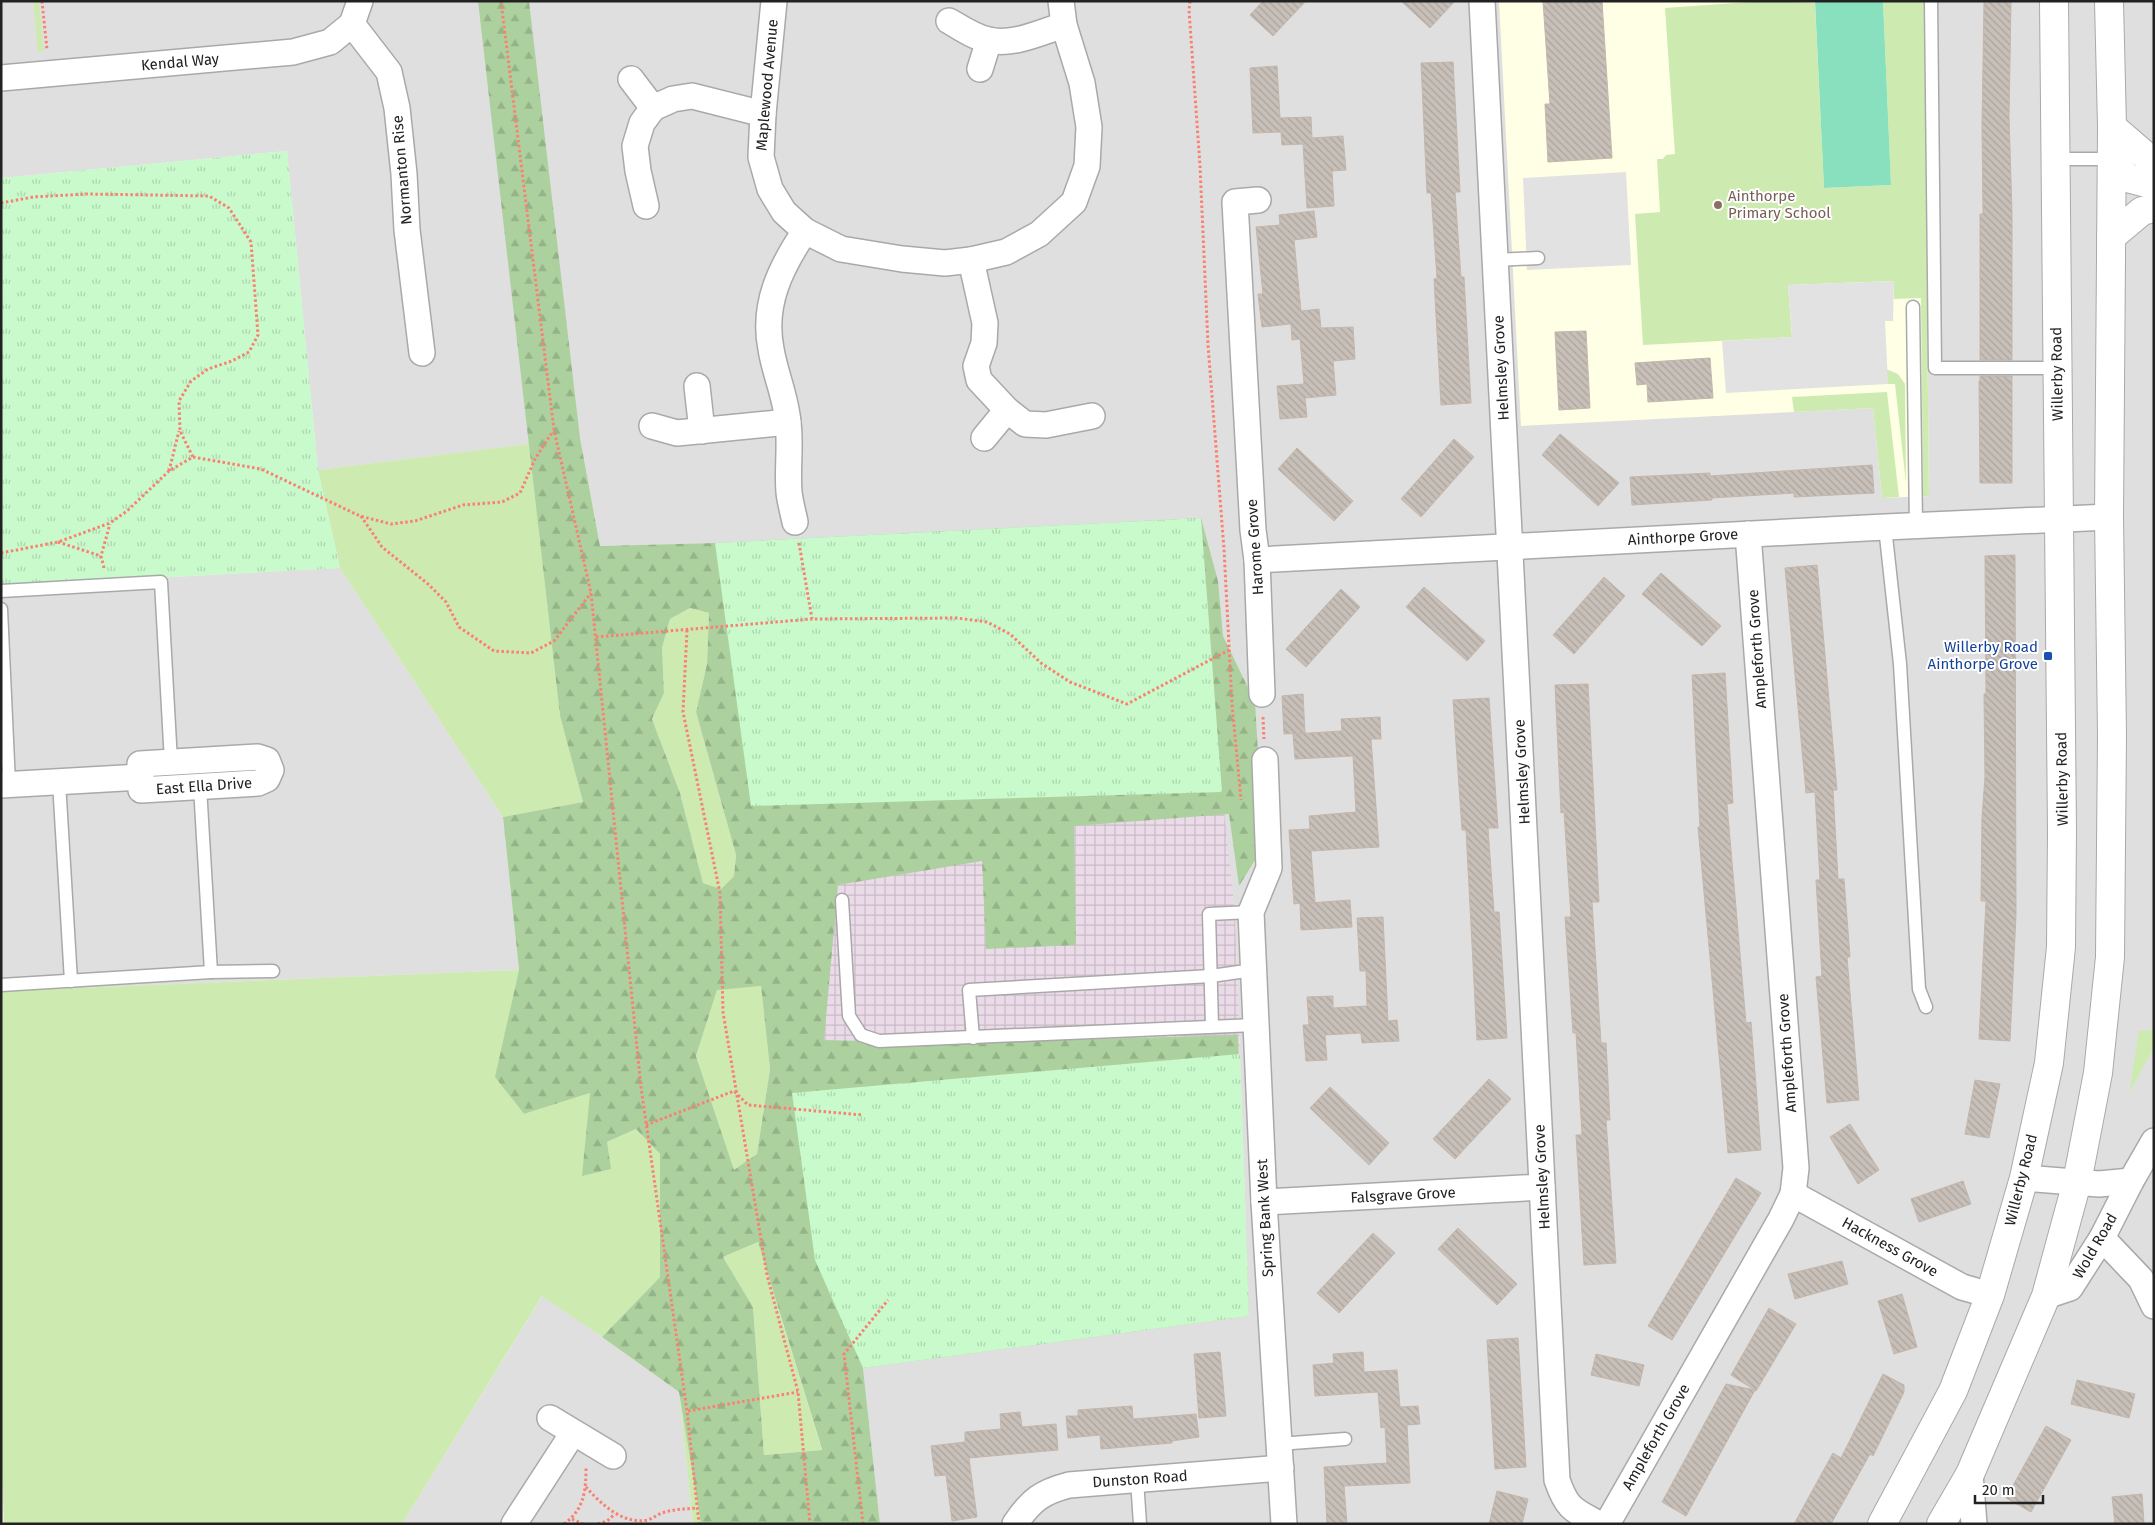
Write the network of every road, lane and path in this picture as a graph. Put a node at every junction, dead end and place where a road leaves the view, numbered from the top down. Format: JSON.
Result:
{"nodes":[{"id":1,"x":42,"y":1,"type":"edge"},
{"id":2,"x":360,"y":1,"type":"edge"},
{"id":3,"x":501,"y":1,"type":"edge"},
{"id":4,"x":774,"y":1,"type":"edge"},
{"id":5,"x":1190,"y":1,"type":"edge"},
{"id":6,"x":1482,"y":1,"type":"edge"},
{"id":7,"x":1931,"y":1,"type":"edge"},
{"id":8,"x":2054,"y":1,"type":"edge"},
{"id":9,"x":2109,"y":1,"type":"edge"},
{"id":10,"x":1063,"y":13,"type":"edge"},
{"id":11,"x":949,"y":21,"type":"dead end"},
{"id":12,"x":352,"y":24,"type":"junction"},
{"id":13,"x":989,"y":40,"type":"junction"},
{"id":14,"x":980,"y":69,"type":"dead end"},
{"id":15,"x":49,"y":73,"type":"junction"},
{"id":16,"x":1,"y":78,"type":"edge"},
{"id":17,"x":632,"y":79,"type":"dead end"},
{"id":18,"x":653,"y":108,"type":"junction"},
{"id":19,"x":763,"y":114,"type":"junction"},
{"id":20,"x":2112,"y":127,"type":"junction"},
{"id":21,"x":2055,"y":159,"type":"junction"},
{"id":22,"x":2111,"y":159,"type":"junction"},
{"id":23,"x":2154,"y":163,"type":"edge"},
{"id":24,"x":2154,"y":185,"type":"edge"},
{"id":25,"x":1258,"y":200,"type":"dead end"},
{"id":26,"x":1,"y":203,"type":"edge"},
{"id":27,"x":646,"y":206,"type":"dead end"},
{"id":28,"x":2154,"y":208,"type":"edge"},
{"id":29,"x":805,"y":231,"type":"junction"},
{"id":30,"x":2110,"y":237,"type":"junction"},
{"id":31,"x":1538,"y":258,"type":"dead end"},
{"id":32,"x":972,"y":260,"type":"junction"},
{"id":33,"x":1495,"y":260,"type":"junction"},
{"id":34,"x":1913,"y":306,"type":"dead end"},
{"id":35,"x":422,"y":354,"type":"dead end"},
{"id":36,"x":2057,"y":368,"type":"junction"},
{"id":37,"x":697,"y":386,"type":"dead end"},
{"id":38,"x":1006,"y":410,"type":"junction"},
{"id":39,"x":1092,"y":416,"type":"dead end"},
{"id":40,"x":788,"y":422,"type":"junction"},
{"id":41,"x":652,"y":426,"type":"dead end"},
{"id":42,"x":554,"y":430,"type":"junction"},
{"id":43,"x":180,"y":431,"type":"junction"},
{"id":44,"x":702,"y":431,"type":"junction"},
{"id":45,"x":984,"y":438,"type":"dead end"},
{"id":46,"x":193,"y":457,"type":"junction"},
{"id":47,"x":170,"y":471,"type":"junction"},
{"id":48,"x":360,"y":516,"type":"junction"},
{"id":49,"x":2109,"y":517,"type":"junction"},
{"id":50,"x":2058,"y":518,"type":"junction"},
{"id":51,"x":795,"y":522,"type":"joint"},
{"id":52,"x":110,"y":523,"type":"junction"},
{"id":53,"x":1916,"y":525,"type":"junction"},
{"id":54,"x":1885,"y":527,"type":"junction"},
{"id":55,"x":1748,"y":534,"type":"junction"},
{"id":56,"x":58,"y":542,"type":"junction"},
{"id":57,"x":1510,"y":546,"type":"junction"},
{"id":58,"x":1,"y":553,"type":"edge"},
{"id":59,"x":101,"y":556,"type":"junction"},
{"id":60,"x":1257,"y":560,"type":"junction"},
{"id":61,"x":107,"y":585,"type":"junction"},
{"id":62,"x":1,"y":591,"type":"edge"},
{"id":63,"x":591,"y":593,"type":"junction"},
{"id":64,"x":1,"y":609,"type":"edge"},
{"id":65,"x":812,"y":619,"type":"junction"},
{"id":66,"x":687,"y":630,"type":"junction"},
{"id":67,"x":596,"y":637,"type":"junction"},
{"id":68,"x":1229,"y":650,"type":"junction"},
{"id":69,"x":1262,"y":694,"type":"joint"},
{"id":70,"x":1265,"y":760,"type":"joint"},
{"id":71,"x":171,"y":762,"type":"junction"},
{"id":72,"x":141,"y":777,"type":"junction"},
{"id":73,"x":59,"y":782,"type":"junction"},
{"id":74,"x":5,"y":785,"type":"edge"},
{"id":75,"x":200,"y":787,"type":"junction"},
{"id":76,"x":1241,"y":803,"type":"dead end"},
{"id":77,"x":842,"y":900,"type":"dead end"},
{"id":78,"x":1251,"y":912,"type":"junction"},
{"id":79,"x":1253,"y":970,"type":"junction"},
{"id":80,"x":273,"y":971,"type":"dead end"},
{"id":81,"x":211,"y":972,"type":"junction"},
{"id":82,"x":1211,"y":976,"type":"junction"},
{"id":83,"x":71,"y":981,"type":"junction"},
{"id":84,"x":1,"y":985,"type":"edge"},
{"id":85,"x":1926,"y":1007,"type":"dead end"},
{"id":86,"x":1255,"y":1025,"type":"junction"},
{"id":87,"x":1212,"y":1026,"type":"junction"},
{"id":88,"x":973,"y":1038,"type":"junction"},
{"id":89,"x":734,"y":1091,"type":"junction"},
{"id":90,"x":863,"y":1115,"type":"dead end"},
{"id":91,"x":646,"y":1125,"type":"junction"},
{"id":92,"x":2154,"y":1141,"type":"edge"},
{"id":93,"x":2024,"y":1178,"type":"junction"},
{"id":94,"x":2131,"y":1181,"type":"junction"},
{"id":95,"x":2077,"y":1182,"type":"junction"},
{"id":96,"x":1542,"y":1187,"type":"junction"},
{"id":97,"x":1793,"y":1194,"type":"junction"},
{"id":98,"x":1264,"y":1202,"type":"junction"},
{"id":99,"x":2102,"y":1238,"type":"junction"},
{"id":100,"x":1990,"y":1295,"type":"junction"},
{"id":101,"x":2046,"y":1296,"type":"junction"},
{"id":102,"x":888,"y":1300,"type":"dead end"},
{"id":103,"x":2154,"y":1306,"type":"edge"},
{"id":104,"x":798,"y":1392,"type":"junction"},
{"id":105,"x":688,"y":1411,"type":"junction"},
{"id":106,"x":550,"y":1418,"type":"dead end"},
{"id":107,"x":573,"y":1433,"type":"junction"},
{"id":108,"x":1345,"y":1440,"type":"dead end"},
{"id":109,"x":604,"y":1451,"type":"joint"},
{"id":110,"x":1280,"y":1456,"type":"junction"},
{"id":111,"x":1970,"y":1474,"type":"junction"},
{"id":112,"x":1137,"y":1480,"type":"junction"},
{"id":113,"x":586,"y":1487,"type":"junction"},
{"id":114,"x":697,"y":1508,"type":"junction"},
{"id":115,"x":615,"y":1514,"type":"junction"},
{"id":116,"x":572,"y":1519,"type":"junction"},
{"id":117,"x":514,"y":1524,"type":"edge"},
{"id":118,"x":564,"y":1524,"type":"edge"},
{"id":119,"x":582,"y":1524,"type":"edge"},
{"id":120,"x":598,"y":1524,"type":"edge"},
{"id":121,"x":699,"y":1524,"type":"edge"},
{"id":122,"x":810,"y":1524,"type":"edge"},
{"id":123,"x":864,"y":1524,"type":"edge"},
{"id":124,"x":1015,"y":1524,"type":"edge"},
{"id":125,"x":1140,"y":1524,"type":"edge"},
{"id":126,"x":1284,"y":1524,"type":"edge"},
{"id":127,"x":1599,"y":1524,"type":"edge"},
{"id":128,"x":1607,"y":1524,"type":"edge"},
{"id":129,"x":1882,"y":1524,"type":"edge"},
{"id":130,"x":1941,"y":1524,"type":"edge"},
{"id":131,"x":1974,"y":1524,"type":"edge"}],
"edges":[{"from":1,"to":15,"type":"path"},
{"from":2,"to":12,"type":"street"},
{"from":3,"to":42,"type":"path"},
{"from":4,"to":19,"type":"street","name":"Maplewood Avenue"},
{"from":5,"to":68,"type":"path"},
{"from":6,"to":33,"type":"street","name":"Helmsley Grove"},
{"from":7,"to":36,"type":"lane"},
{"from":8,"to":21,"type":"street","name":"Willerby Road"},
{"from":9,"to":20,"type":"street"},
{"from":10,"to":13,"type":"street"},
{"from":10,"to":32,"type":"street","name":"Maplewood Avenue"},
{"from":11,"to":13,"type":"street"},
{"from":12,"to":15,"type":"street","name":"Kendal Way"},
{"from":12,"to":35,"type":"street","name":"Normanton Rise"},
{"from":13,"to":14,"type":"street"},
{"from":15,"to":16,"type":"street","name":"Kendal Way"},
{"from":17,"to":18,"type":"street"},
{"from":18,"to":19,"type":"street"},
{"from":18,"to":27,"type":"street"},
{"from":19,"to":29,"type":"street","name":"Maplewood Avenue"},
{"from":20,"to":22,"type":"street"},
{"from":20,"to":23,"type":"street"},
{"from":21,"to":22,"type":"lane"},
{"from":21,"to":36,"type":"street","name":"Willerby Road"},
{"from":22,"to":24,"type":"street"},
{"from":22,"to":30,"type":"street"},
{"from":25,"to":60,"type":"street","name":"Harome Grove"},
{"from":26,"to":43,"type":"path"},
{"from":28,"to":30,"type":"street"},
{"from":29,"to":32,"type":"street","name":"Maplewood Avenue"},
{"from":29,"to":40,"type":"street"},
{"from":30,"to":49,"type":"street"},
{"from":31,"to":33,"type":"lane"},
{"from":32,"to":38,"type":"street"},
{"from":33,"to":57,"type":"street","name":"Helmsley Grove"},
{"from":34,"to":53,"type":"lane"},
{"from":36,"to":50,"type":"street","name":"Willerby Road"},
{"from":37,"to":44,"type":"street"},
{"from":38,"to":39,"type":"street"},
{"from":38,"to":45,"type":"street"},
{"from":40,"to":44,"type":"street"},
{"from":40,"to":51,"type":"street"},
{"from":41,"to":44,"type":"street"},
{"from":42,"to":48,"type":"path"},
{"from":42,"to":63,"type":"path"},
{"from":43,"to":46,"type":"path"},
{"from":43,"to":47,"type":"path"},
{"from":46,"to":47,"type":"path"},
{"from":46,"to":48,"type":"path"},
{"from":47,"to":52,"type":"path"},
{"from":48,"to":63,"type":"path"},
{"from":49,"to":50,"type":"street","name":"Ainthorpe Grove"},
{"from":49,"to":95,"type":"street"},
{"from":50,"to":53,"type":"street","name":"Ainthorpe Grove"},
{"from":50,"to":93,"type":"street","name":"Willerby Road"},
{"from":51,"to":65,"type":"path"},
{"from":52,"to":56,"type":"path"},
{"from":52,"to":59,"type":"path"},
{"from":53,"to":54,"type":"street","name":"Ainthorpe Grove"},
{"from":54,"to":55,"type":"street","name":"Ainthorpe Grove"},
{"from":54,"to":85,"type":"lane"},
{"from":55,"to":57,"type":"street","name":"Ainthorpe Grove"},
{"from":55,"to":97,"type":"street","name":"Ampleforth Grove"},
{"from":56,"to":58,"type":"path"},
{"from":56,"to":59,"type":"path"},
{"from":57,"to":60,"type":"street","name":"Ainthorpe Grove"},
{"from":57,"to":96,"type":"street","name":"Helmsley Grove"},
{"from":59,"to":61,"type":"path"},
{"from":60,"to":69,"type":"street","name":"Harome Grove"},
{"from":61,"to":62,"type":"lane"},
{"from":61,"to":71,"type":"lane"},
{"from":63,"to":67,"type":"path"},
{"from":64,"to":74,"type":"lane"},
{"from":65,"to":66,"type":"path"},
{"from":65,"to":68,"type":"path"},
{"from":66,"to":67,"type":"path"},
{"from":66,"to":89,"type":"path"},
{"from":67,"to":91,"type":"path"},
{"from":68,"to":76,"type":"path"},
{"from":69,"to":70,"type":"path"},
{"from":70,"to":78,"type":"street"},
{"from":71,"to":72,"type":"street","name":"East Ella Drive"},
{"from":71,"to":75,"type":"street","name":"East Ella Drive"},
{"from":72,"to":73,"type":"street","name":"East Ella Drive"},
{"from":72,"to":75,"type":"street","name":"East Ella Drive"},
{"from":73,"to":74,"type":"street","name":"East Ella Drive"},
{"from":73,"to":83,"type":"lane"},
{"from":75,"to":81,"type":"lane"},
{"from":77,"to":88,"type":"lane"},
{"from":78,"to":79,"type":"street","name":"Spring Bank West"},
{"from":78,"to":82,"type":"lane"},
{"from":79,"to":82,"type":"lane"},
{"from":79,"to":86,"type":"street","name":"Spring Bank West"},
{"from":80,"to":81,"type":"lane"},
{"from":81,"to":83,"type":"lane"},
{"from":82,"to":87,"type":"lane"},
{"from":82,"to":88,"type":"lane"},
{"from":83,"to":84,"type":"lane"},
{"from":86,"to":87,"type":"lane"},
{"from":86,"to":98,"type":"street","name":"Spring Bank West"},
{"from":87,"to":88,"type":"lane"},
{"from":89,"to":90,"type":"path"},
{"from":89,"to":91,"type":"path"},
{"from":89,"to":104,"type":"path"},
{"from":91,"to":105,"type":"path"},
{"from":92,"to":94,"type":"street","name":"Wold Road"},
{"from":93,"to":95,"type":"street"},
{"from":93,"to":100,"type":"street","name":"Willerby Road"},
{"from":94,"to":95,"type":"street"},
{"from":94,"to":99,"type":"street","name":"Wold Road"},
{"from":95,"to":101,"type":"street"},
{"from":96,"to":98,"type":"street","name":"Falsgrave Grove"},
{"from":96,"to":127,"type":"street","name":"Helmsley Grove"},
{"from":97,"to":100,"type":"street","name":"Hackness Grove"},
{"from":97,"to":128,"type":"street","name":"Ampleforth Grove"},
{"from":98,"to":110,"type":"street","name":"Spring Bank West"},
{"from":99,"to":101,"type":"street","name":"Wold Road"},
{"from":99,"to":103,"type":"street"},
{"from":100,"to":129,"type":"street","name":"Willerby Road"},
{"from":101,"to":111,"type":"street"},
{"from":102,"to":123,"type":"path"},
{"from":104,"to":105,"type":"path"},
{"from":104,"to":122,"type":"path"},
{"from":105,"to":114,"type":"path"},
{"from":106,"to":107,"type":"street"},
{"from":107,"to":109,"type":"street"},
{"from":107,"to":117,"type":"street"},
{"from":108,"to":110,"type":"lane"},
{"from":109,"to":113,"type":"path"},
{"from":110,"to":112,"type":"street","name":"Dunston Road"},
{"from":110,"to":126,"type":"street","name":"Spring Bank West"},
{"from":111,"to":130,"type":"street"},
{"from":111,"to":131,"type":"street"},
{"from":112,"to":124,"type":"street","name":"Dunston Road"},
{"from":112,"to":125,"type":"lane"},
{"from":113,"to":115,"type":"path"},
{"from":113,"to":116,"type":"path"},
{"from":114,"to":115,"type":"path"},
{"from":114,"to":121,"type":"path"},
{"from":115,"to":120,"type":"path"},
{"from":116,"to":118,"type":"path"},
{"from":116,"to":119,"type":"path"}]}
